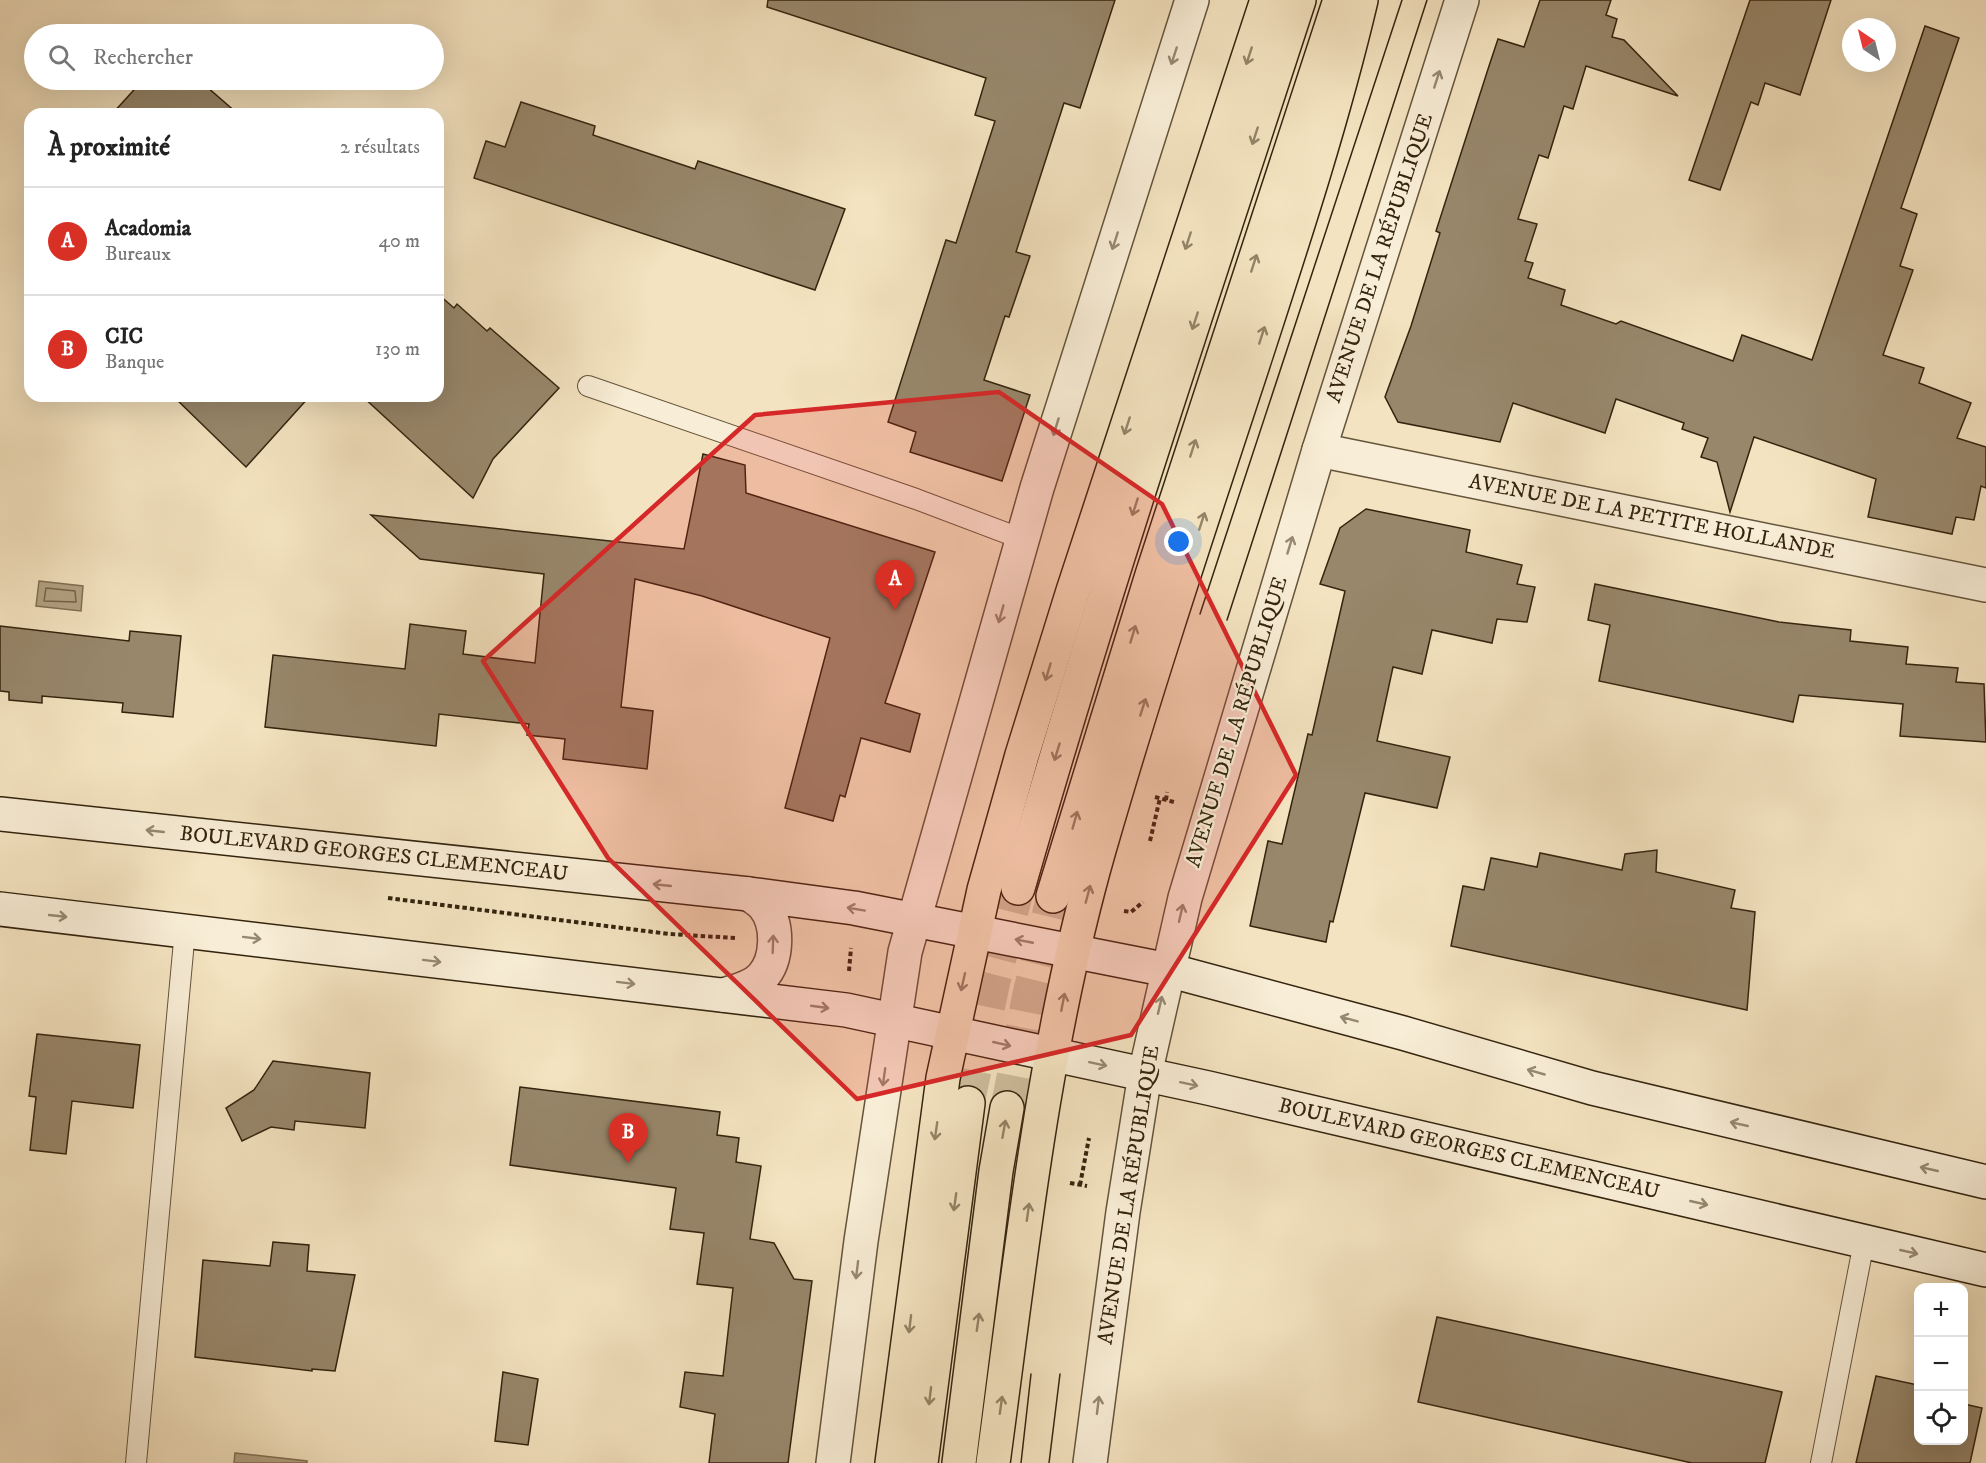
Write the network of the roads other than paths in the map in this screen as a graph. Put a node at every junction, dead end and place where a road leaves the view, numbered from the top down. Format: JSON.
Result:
{"nodes":[{"id":1,"x":1192,"y":0,"type":"edge"},
{"id":2,"x":1267,"y":0,"type":"edge"},
{"id":3,"x":1299,"y":0,"type":"edge"},
{"id":4,"x":1340,"y":0,"type":"edge"},
{"id":5,"x":1361,"y":0,"type":"edge"},
{"id":6,"x":1462,"y":0,"type":"edge"},
{"id":7,"x":588,"y":386,"type":"dead end"},
{"id":8,"x":1319,"y":450,"type":"junction"},
{"id":9,"x":1022,"y":539,"type":"junction"},
{"id":10,"x":1986,"y":585,"type":"edge"},
{"id":11,"x":0,"y":814,"type":"edge"},
{"id":12,"x":1018,"y":888,"type":"tunnel mouth"},
{"id":13,"x":749,"y":894,"type":"junction"},
{"id":14,"x":1053,"y":896,"type":"tunnel mouth"},
{"id":15,"x":0,"y":909,"type":"edge"},
{"id":16,"x":913,"y":921,"type":"junction"},
{"id":17,"x":185,"y":930,"type":"junction"},
{"id":18,"x":974,"y":932,"type":"junction"},
{"id":19,"x":1073,"y":950,"type":"junction"},
{"id":20,"x":1168,"y":970,"type":"junction"},
{"id":21,"x":723,"y":994,"type":"junction"},
{"id":22,"x":893,"y":1019,"type":"junction"},
{"id":23,"x":952,"y":1032,"type":"junction"},
{"id":24,"x":1052,"y":1054,"type":"junction"},
{"id":25,"x":1144,"y":1074,"type":"junction"},
{"id":26,"x":968,"y":1103,"type":"tunnel mouth"},
{"id":27,"x":1008,"y":1108,"type":"tunnel mouth"},
{"id":28,"x":1986,"y":1182,"type":"edge"},
{"id":29,"x":1864,"y":1242,"type":"junction"},
{"id":30,"x":1986,"y":1270,"type":"edge"},
{"id":31,"x":136,"y":1463,"type":"edge"},
{"id":32,"x":832,"y":1463,"type":"edge"},
{"id":33,"x":892,"y":1463,"type":"edge"},
{"id":34,"x":921,"y":1463,"type":"edge"},
{"id":35,"x":959,"y":1463,"type":"edge"},
{"id":36,"x":993,"y":1463,"type":"edge"},
{"id":37,"x":1090,"y":1463,"type":"edge"},
{"id":38,"x":1821,"y":1463,"type":"edge"}],
"edges":[{"from":1,"to":9,"type":"main road","one_way":true},
{"from":2,"to":18,"type":"main road","one_way":true},
{"from":3,"to":12,"type":"main road","one_way":true},
{"from":14,"to":4,"type":"main road","one_way":true},
{"from":19,"to":5,"type":"main road","one_way":true},
{"from":8,"to":6,"type":"main road","name":"AVENUE DE LA RÉPUBLIQUE","one_way":true},
{"from":7,"to":9,"type":"lane"},
{"from":8,"to":10,"type":"main road","name":"AVENUE DE LA PETITE HOLLANDE"},
{"from":20,"to":8,"type":"main road","name":"AVENUE DE LA RÉPUBLIQUE","one_way":true},
{"from":9,"to":16,"type":"main road","one_way":true},
{"from":13,"to":11,"type":"main road","name":"BOULEVARD GEORGES CLEMENCEAU","one_way":true},
{"from":16,"to":13,"type":"main road","name":"BOULEVARD GEORGES CLEMENCEAU","one_way":true},
{"from":21,"to":13,"type":"main road","one_way":true},
{"from":15,"to":17,"type":"main road","one_way":true},
{"from":16,"to":18,"type":"main road","name":"BOULEVARD GEORGES CLEMENCEAU"},
{"from":16,"to":22,"type":"main road"},
{"from":17,"to":21,"type":"main road","one_way":true},
{"from":17,"to":31,"type":"lane"},
{"from":19,"to":18,"type":"main road","one_way":true},
{"from":18,"to":23,"type":"main road","one_way":true},
{"from":19,"to":20,"type":"main road"},
{"from":24,"to":19,"type":"main road","one_way":true},
{"from":25,"to":20,"type":"main road","name":"AVENUE DE LA RÉPUBLIQUE","one_way":true},
{"from":28,"to":20,"type":"main road","one_way":true},
{"from":21,"to":22,"type":"main road","one_way":true},
{"from":22,"to":23,"type":"main road","name":"BOULEVARD GEORGES CLEMENCEAU"},
{"from":22,"to":32,"type":"main road","one_way":true},
{"from":23,"to":24,"type":"main road","name":"BOULEVARD GEORGES CLEMENCEAU","one_way":true},
{"from":23,"to":33,"type":"main road","one_way":true},
{"from":24,"to":25,"type":"main road","name":"BOULEVARD GEORGES CLEMENCEAU","one_way":true},
{"from":36,"to":24,"type":"main road","one_way":true},
{"from":25,"to":29,"type":"main road","name":"BOULEVARD GEORGES CLEMENCEAU","one_way":true},
{"from":37,"to":25,"type":"main road","name":"AVENUE DE LA RÉPUBLIQUE","one_way":true},
{"from":26,"to":34,"type":"main road","one_way":true},
{"from":35,"to":27,"type":"main road","one_way":true},
{"from":29,"to":30,"type":"main road","name":"BOULEVARD GEORGES CLEMENCEAU","one_way":true},
{"from":29,"to":38,"type":"lane"}]}
